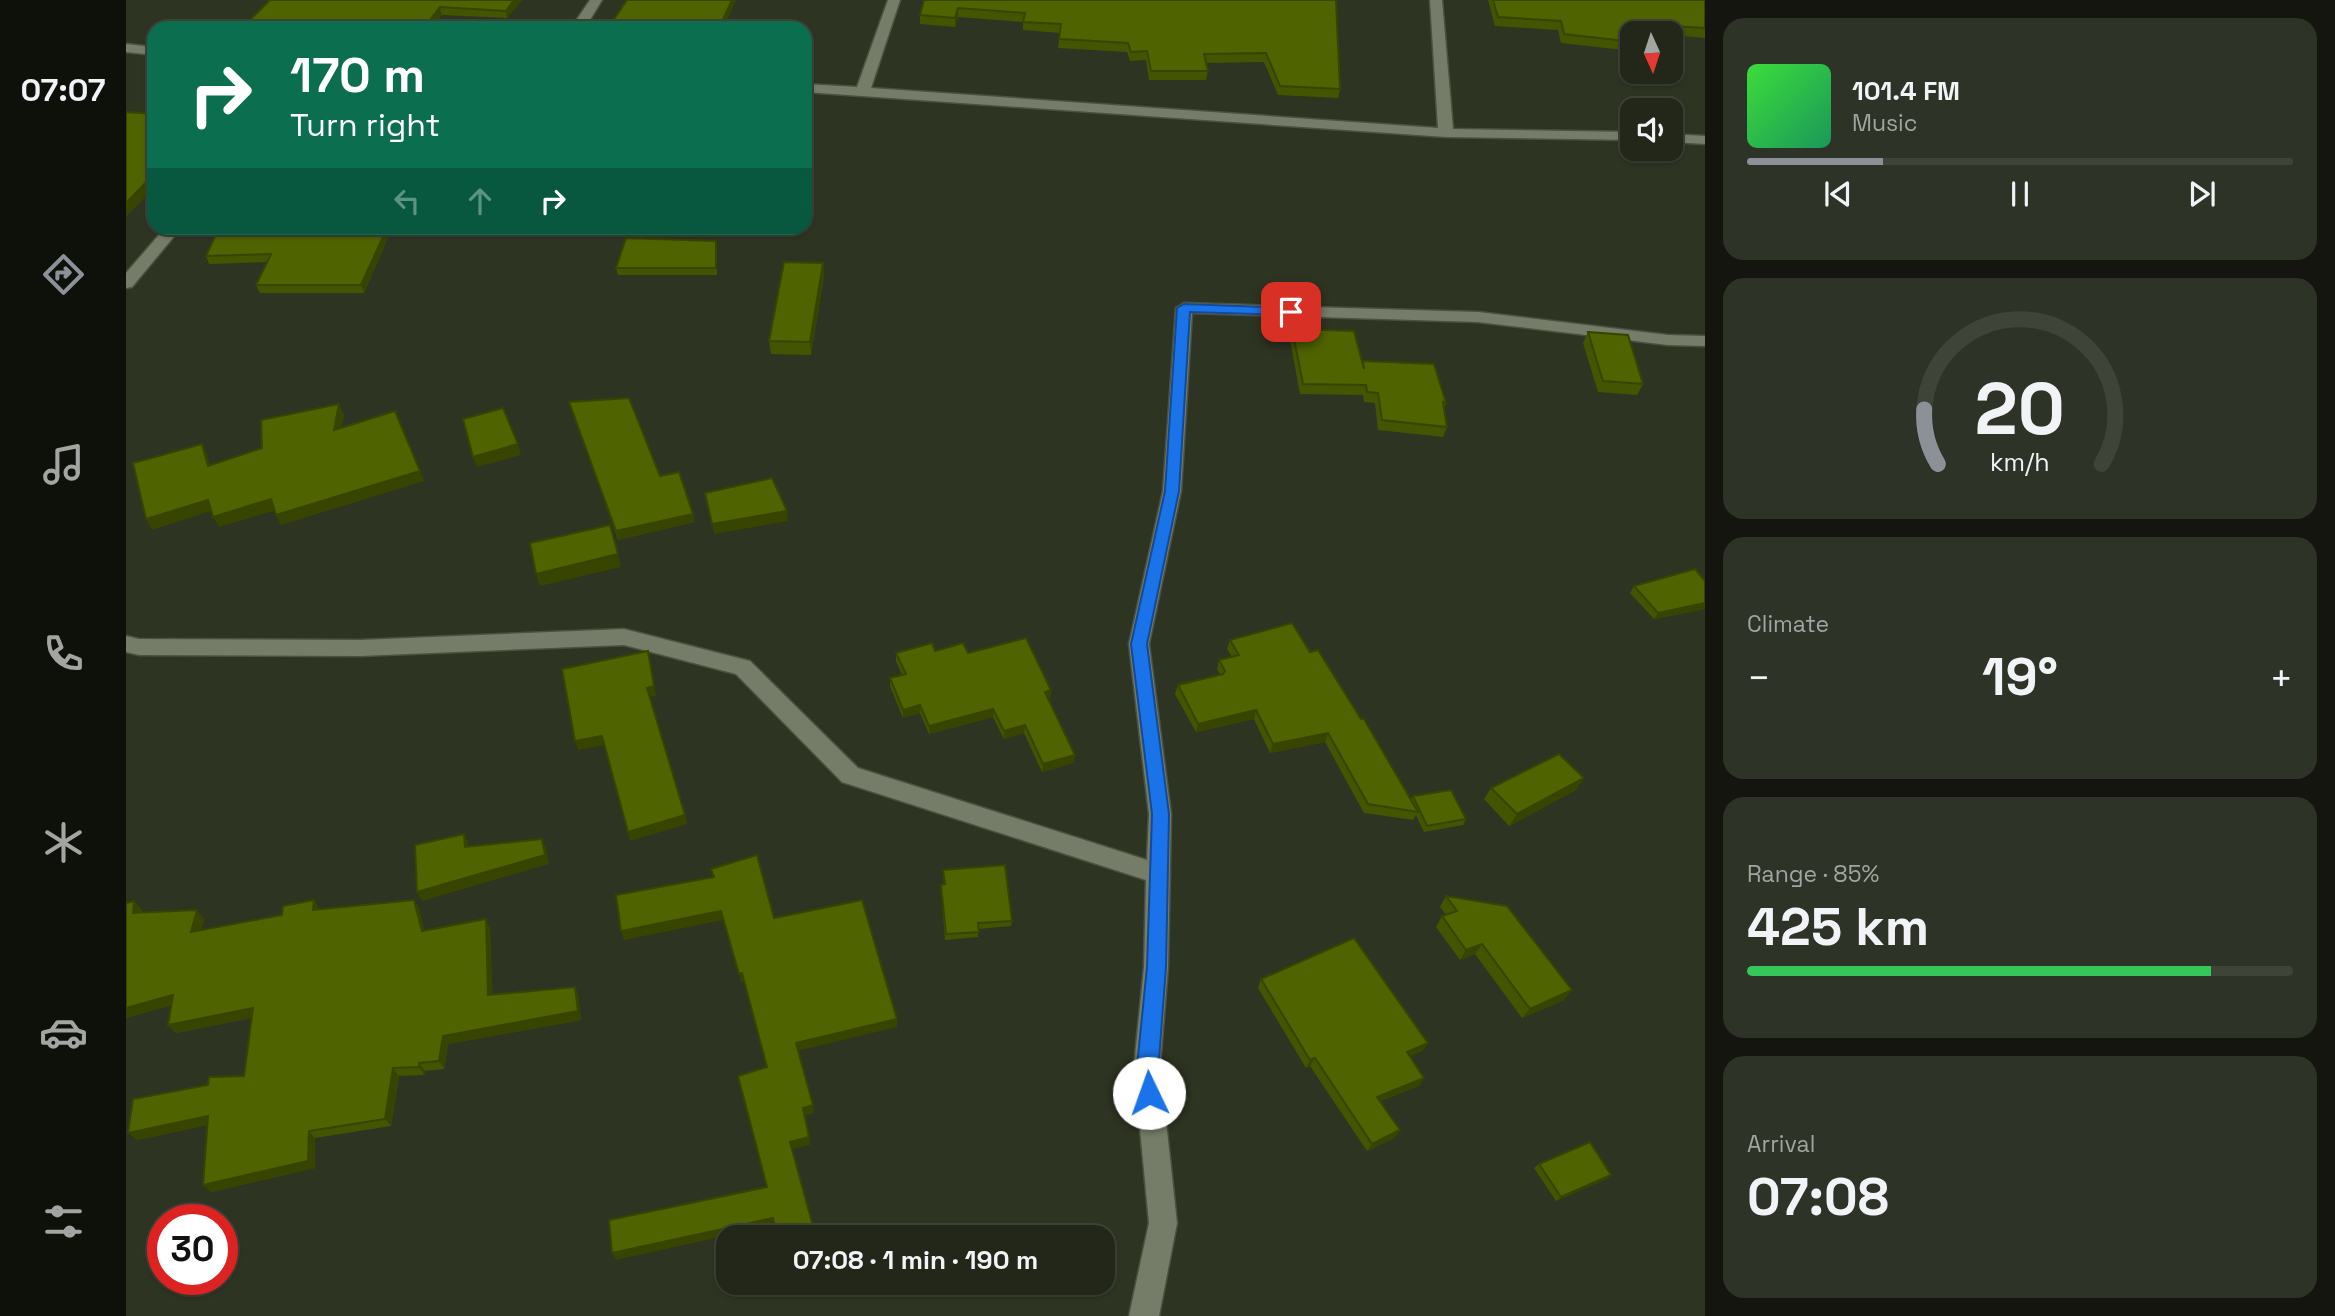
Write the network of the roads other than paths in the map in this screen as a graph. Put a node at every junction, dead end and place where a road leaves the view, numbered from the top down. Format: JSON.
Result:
{"nodes":[{"id":1,"x":596,"y":0,"type":"edge"},
{"id":2,"x":894,"y":0,"type":"edge"},
{"id":3,"x":1436,"y":0,"type":"edge"},
{"id":4,"x":582,"y":21,"type":"edge"},
{"id":5,"x":126,"y":48,"type":"edge"},
{"id":6,"x":147,"y":50,"type":"edge"},
{"id":7,"x":812,"y":88,"type":"edge"},
{"id":8,"x":863,"y":91,"type":"junction"},
{"id":9,"x":1446,"y":133,"type":"junction"},
{"id":10,"x":1620,"y":136,"type":"edge"},
{"id":11,"x":1683,"y":139,"type":"edge"},
{"id":12,"x":1705,"y":140,"type":"edge"},
{"id":13,"x":167,"y":235,"type":"edge"},
{"id":14,"x":126,"y":283,"type":"edge"},
{"id":15,"x":1705,"y":341,"type":"edge"},
{"id":16,"x":126,"y":644,"type":"edge"},
{"id":17,"x":1159,"y":874,"type":"junction"},
{"id":18,"x":1144,"y":1316,"type":"edge"}],
"edges":[{"from":1,"to":4,"type":"street"},
{"from":2,"to":8,"type":"street"},
{"from":3,"to":9,"type":"street"},
{"from":5,"to":6,"type":"street"},
{"from":7,"to":8,"type":"street"},
{"from":8,"to":9,"type":"street"},
{"from":9,"to":10,"type":"street"},
{"from":11,"to":12,"type":"street"},
{"from":13,"to":14,"type":"street"},
{"from":15,"to":17,"type":"street"},
{"from":16,"to":17,"type":"street"},
{"from":17,"to":18,"type":"street"}]}
